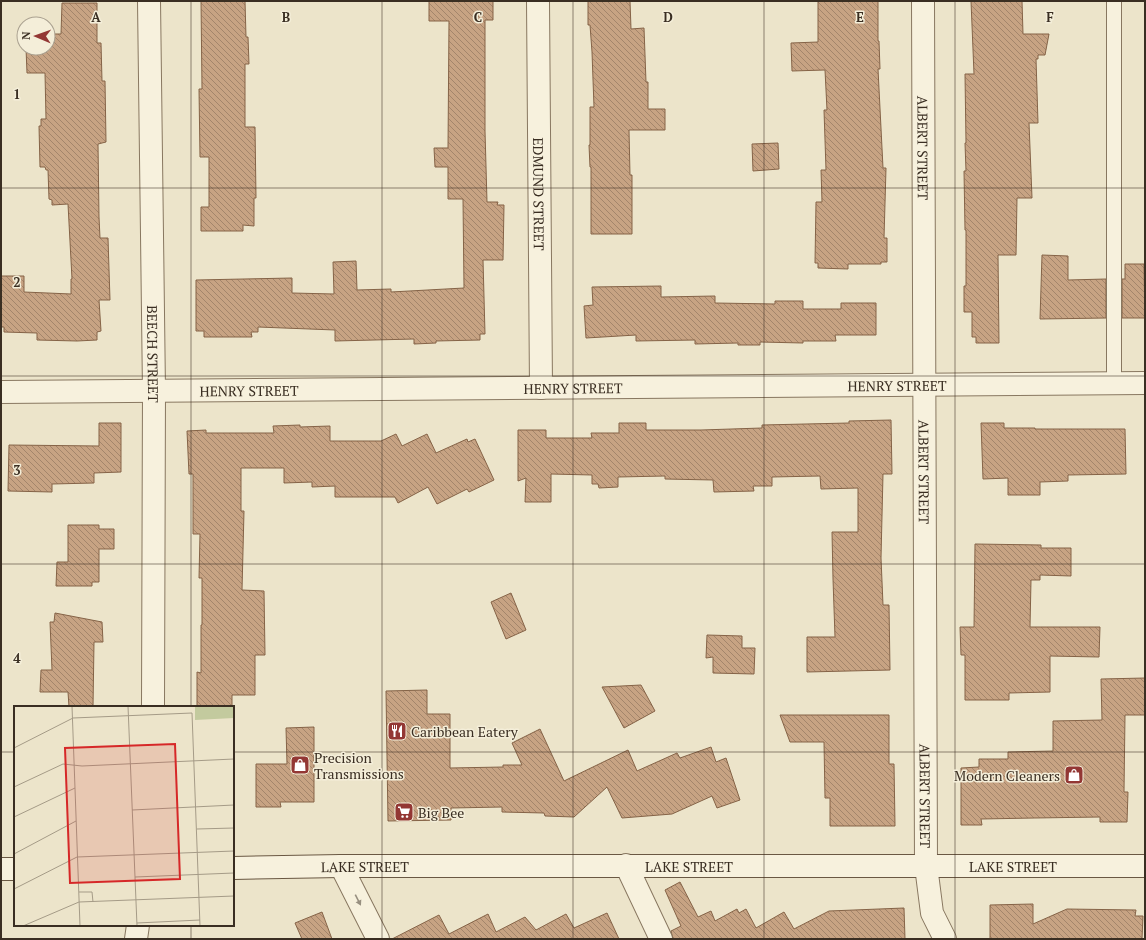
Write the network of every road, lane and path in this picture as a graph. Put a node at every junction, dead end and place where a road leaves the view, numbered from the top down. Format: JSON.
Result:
{"nodes":[{"id":1,"x":149,"y":1,"type":"edge"},
{"id":2,"x":538,"y":1,"type":"edge"},
{"id":3,"x":924,"y":1,"type":"edge"},
{"id":4,"x":1114,"y":1,"type":"edge"},
{"id":5,"x":1145,"y":383,"type":"edge"},
{"id":6,"x":1114,"y":384,"type":"junction"},
{"id":7,"x":924,"y":385,"type":"junction"},
{"id":8,"x":541,"y":388,"type":"junction"},
{"id":9,"x":154,"y":391,"type":"junction"},
{"id":10,"x":1,"y":392,"type":"edge"},
{"id":11,"x":153,"y":706,"type":"edge"},
{"id":12,"x":626,"y":865,"type":"junction"},
{"id":13,"x":341,"y":866,"type":"junction"},
{"id":14,"x":926,"y":866,"type":"junction"},
{"id":15,"x":1145,"y":866,"type":"edge"},
{"id":16,"x":1,"y":868,"type":"edge"},
{"id":17,"x":234,"y":868,"type":"edge"},
{"id":18,"x":14,"y":869,"type":"edge"},
{"id":19,"x":138,"y":926,"type":"edge"},
{"id":20,"x":136,"y":939,"type":"edge"},
{"id":21,"x":378,"y":939,"type":"edge"},
{"id":22,"x":661,"y":939,"type":"edge"},
{"id":23,"x":945,"y":939,"type":"edge"}],
"edges":[{"from":1,"to":9,"type":"street","name":"BEECH STREET"},
{"from":2,"to":8,"type":"street","name":"EDMUND STREET"},
{"from":3,"to":7,"type":"street","name":"ALBERT STREET"},
{"from":4,"to":6,"type":"lane"},
{"from":5,"to":6,"type":"street","name":"HENRY STREET"},
{"from":6,"to":7,"type":"street","name":"HENRY STREET"},
{"from":7,"to":8,"type":"street","name":"HENRY STREET"},
{"from":7,"to":14,"type":"street","name":"ALBERT STREET"},
{"from":8,"to":9,"type":"street","name":"HENRY STREET"},
{"from":9,"to":10,"type":"street","name":"HENRY STREET"},
{"from":9,"to":11,"type":"street","name":"BEECH STREET"},
{"from":12,"to":13,"type":"street","name":"LAKE STREET"},
{"from":12,"to":14,"type":"street","name":"LAKE STREET"},
{"from":12,"to":22,"type":"street"},
{"from":13,"to":17,"type":"street","name":"LAKE STREET"},
{"from":13,"to":21,"type":"street","one_way":true},
{"from":14,"to":15,"type":"street","name":"LAKE STREET"},
{"from":14,"to":23,"type":"street","name":"ALBERT STREET"},
{"from":16,"to":18,"type":"street"},
{"from":19,"to":20,"type":"street"}]}
